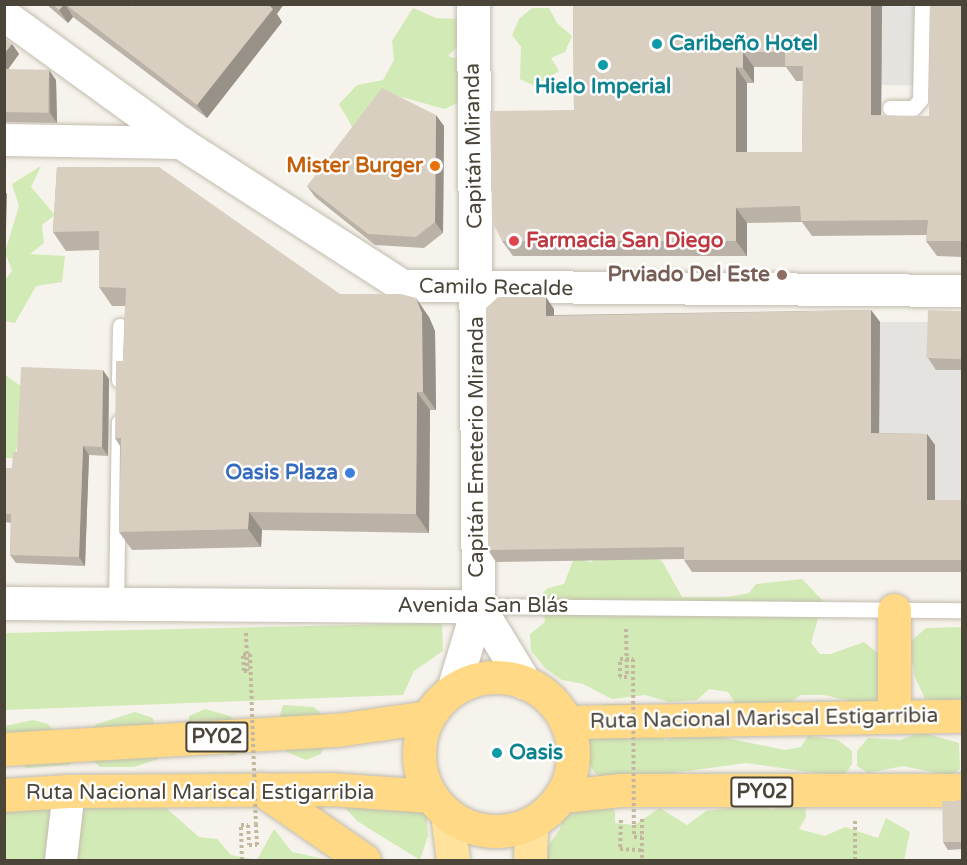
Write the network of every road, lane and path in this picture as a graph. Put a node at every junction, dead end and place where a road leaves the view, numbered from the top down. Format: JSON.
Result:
{"nodes":[{"id":1,"x":473,"y":4,"type":"edge"},
{"id":2,"x":922,"y":4,"type":"edge"},
{"id":3,"x":4,"y":15,"type":"edge"},
{"id":4,"x":890,"y":108,"type":"dead end"},
{"id":5,"x":4,"y":140,"type":"edge"},
{"id":6,"x":182,"y":143,"type":"junction"},
{"id":7,"x":476,"y":288,"type":"junction"},
{"id":8,"x":963,"y":291,"type":"edge"},
{"id":9,"x":120,"y":326,"type":"dead end"},
{"id":10,"x":4,"y":603,"type":"edge"},
{"id":11,"x":116,"y":605,"type":"junction"},
{"id":12,"x":478,"y":606,"type":"junction"},
{"id":13,"x":626,"y":607,"type":"junction"},
{"id":14,"x":894,"y":610,"type":"junction"},
{"id":15,"x":963,"y":610,"type":"edge"},
{"id":16,"x":247,"y":657,"type":"dead end"},
{"id":17,"x":525,"y":683,"type":"junction"},
{"id":18,"x":453,"y":690,"type":"junction"},
{"id":19,"x":894,"y":715,"type":"junction"},
{"id":20,"x":963,"y":716,"type":"edge"},
{"id":21,"x":428,"y":717,"type":"junction"},
{"id":22,"x":566,"y":722,"type":"junction"},
{"id":23,"x":4,"y":749,"type":"edge"},
{"id":24,"x":261,"y":789,"type":"junction"},
{"id":25,"x":963,"y":790,"type":"edge"},
{"id":26,"x":69,"y":791,"type":"junction"},
{"id":27,"x":4,"y":795,"type":"edge"},
{"id":28,"x":562,"y":795,"type":"junction"},
{"id":29,"x":439,"y":805,"type":"junction"},
{"id":30,"x":531,"y":823,"type":"junction"},
{"id":31,"x":642,"y":825,"type":"dead end"},
{"id":32,"x":620,"y":835,"type":"dead end"},
{"id":33,"x":642,"y":837,"type":"junction"},
{"id":34,"x":855,"y":841,"type":"dead end"},
{"id":35,"x":642,"y":850,"type":"junction"},
{"id":36,"x":61,"y":861,"type":"edge"},
{"id":37,"x":243,"y":861,"type":"edge"},
{"id":38,"x":364,"y":861,"type":"edge"},
{"id":39,"x":453,"y":861,"type":"edge"},
{"id":40,"x":530,"y":861,"type":"edge"},
{"id":41,"x":642,"y":861,"type":"edge"},
{"id":42,"x":855,"y":861,"type":"edge"}],
"edges":[{"from":1,"to":7,"type":"street","name":"Capitán Miranda"},
{"from":2,"to":4,"type":"lane"},
{"from":3,"to":6,"type":"street","name":"Camilo Recalde"},
{"from":5,"to":6,"type":"street"},
{"from":6,"to":7,"type":"street","name":"Camilo Recalde"},
{"from":7,"to":8,"type":"street","name":"Camilo Recalde"},
{"from":7,"to":12,"type":"street","name":"Capitán Emeterio Miranda"},
{"from":9,"to":11,"type":"lane"},
{"from":10,"to":11,"type":"street","name":"Avenida San Blás"},
{"from":11,"to":12,"type":"street","name":"Avenida San Blás"},
{"from":12,"to":13,"type":"lane","name":"Avenida San Blás"},
{"from":12,"to":17,"type":"street","name":"Capitán Emeterio Miranda"},
{"from":12,"to":18,"type":"street","name":"Capitán Emeterio Miranda"},
{"from":13,"to":14,"type":"lane","name":"Avenida San Blás"},
{"from":13,"to":33,"type":"path","bridge":true},
{"from":14,"to":15,"type":"lane","name":"Avenida San Blás"},
{"from":14,"to":19,"type":"highway"},
{"from":16,"to":37,"type":"path","bridge":true},
{"from":17,"to":18,"type":"highway"},
{"from":17,"to":22,"type":"highway"},
{"from":18,"to":21,"type":"highway"},
{"from":19,"to":20,"type":"highway","name":"Ruta Nacional Mariscal Estigarribia"},
{"from":19,"to":22,"type":"highway","name":"Ruta Nacional Mariscal Estigarribia"},
{"from":21,"to":23,"type":"highway","number":"PY02"},
{"from":21,"to":29,"type":"highway"},
{"from":22,"to":28,"type":"highway"},
{"from":24,"to":26,"type":"highway","name":"Ruta Nacional Mariscal Estigarribia"},
{"from":24,"to":29,"type":"highway","name":"Ruta Nacional Mariscal Estigarribia"},
{"from":24,"to":38,"type":"highway"},
{"from":25,"to":28,"type":"highway","number":"PY02"},
{"from":26,"to":27,"type":"highway","name":"Ruta Nacional Mariscal Estigarribia"},
{"from":26,"to":36,"type":"street"},
{"from":28,"to":30,"type":"highway"},
{"from":29,"to":30,"type":"highway"},
{"from":29,"to":39,"type":"main road"},
{"from":30,"to":40,"type":"main road"},
{"from":31,"to":33,"type":"path"},
{"from":32,"to":35,"type":"path"},
{"from":33,"to":35,"type":"path"},
{"from":34,"to":42,"type":"path"},
{"from":35,"to":41,"type":"path"}]}
